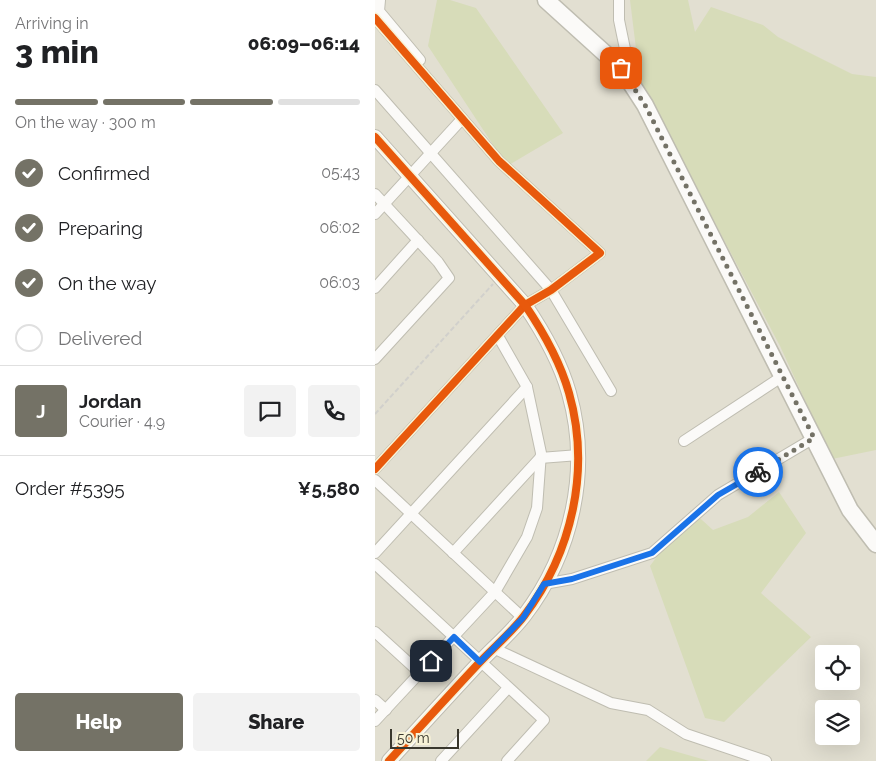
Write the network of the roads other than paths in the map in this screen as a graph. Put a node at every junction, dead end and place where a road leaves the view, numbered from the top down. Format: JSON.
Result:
{"nodes":[{"id":1,"x":379,"y":0,"type":"edge"},
{"id":2,"x":546,"y":0,"type":"edge"},
{"id":3,"x":619,"y":0,"type":"edge"},
{"id":4,"x":375,"y":18,"type":"edge"},
{"id":5,"x":631,"y":82,"type":"junction"},
{"id":6,"x":375,"y":90,"type":"edge"},
{"id":7,"x":462,"y":120,"type":"junction"},
{"id":8,"x":375,"y":137,"type":"edge"},
{"id":9,"x":432,"y":152,"type":"junction"},
{"id":10,"x":492,"y":153,"type":"junction"},
{"id":11,"x":410,"y":175,"type":"junction"},
{"id":12,"x":375,"y":194,"type":"edge"},
{"id":13,"x":384,"y":204,"type":"junction"},
{"id":14,"x":375,"y":214,"type":"edge"},
{"id":15,"x":418,"y":240,"type":"junction"},
{"id":16,"x":375,"y":288,"type":"edge"},
{"id":17,"x":551,"y":290,"type":"junction"},
{"id":18,"x":525,"y":305,"type":"junction"},
{"id":19,"x":498,"y":336,"type":"junction"},
{"id":20,"x":375,"y":360,"type":"edge"},
{"id":21,"x":783,"y":376,"type":"junction"},
{"id":22,"x":527,"y":387,"type":"junction"},
{"id":23,"x":611,"y":391,"type":"dead end"},
{"id":24,"x":814,"y":438,"type":"junction"},
{"id":25,"x":684,"y":441,"type":"dead end"},
{"id":26,"x":579,"y":455,"type":"junction"},
{"id":27,"x":540,"y":458,"type":"junction"},
{"id":28,"x":375,"y":469,"type":"edge"},
{"id":29,"x":375,"y":480,"type":"edge"},
{"id":30,"x":410,"y":513,"type":"junction"},
{"id":31,"x":876,"y":544,"type":"edge"},
{"id":32,"x":453,"y":552,"type":"junction"},
{"id":33,"x":375,"y":553,"type":"edge"},
{"id":34,"x":375,"y":564,"type":"edge"},
{"id":35,"x":544,"y":584,"type":"junction"},
{"id":36,"x":495,"y":592,"type":"junction"},
{"id":37,"x":523,"y":618,"type":"junction"},
{"id":38,"x":375,"y":632,"type":"edge"},
{"id":39,"x":454,"y":637,"type":"junction"},
{"id":40,"x":493,"y":648,"type":"junction"},
{"id":41,"x":480,"y":662,"type":"junction"},
{"id":42,"x":420,"y":673,"type":"junction"},
{"id":43,"x":508,"y":688,"type":"junction"},
{"id":44,"x":375,"y":700,"type":"edge"},
{"id":45,"x":386,"y":710,"type":"junction"},
{"id":46,"x":375,"y":721,"type":"edge"},
{"id":47,"x":389,"y":761,"type":"edge"},
{"id":48,"x":441,"y":761,"type":"edge"},
{"id":49,"x":507,"y":761,"type":"edge"},
{"id":50,"x":766,"y":761,"type":"edge"}],
"edges":[{"from":1,"to":10,"type":"street"},
{"from":2,"to":5,"type":"main road"},
{"from":3,"to":5,"type":"street"},
{"from":4,"to":7,"type":"street"},
{"from":5,"to":21,"type":"main road"},
{"from":6,"to":9,"type":"street"},
{"from":7,"to":9,"type":"street"},
{"from":7,"to":10,"type":"street"},
{"from":8,"to":11,"type":"street"},
{"from":9,"to":11,"type":"street"},
{"from":9,"to":17,"type":"street"},
{"from":10,"to":17,"type":"street"},
{"from":11,"to":13,"type":"street"},
{"from":11,"to":18,"type":"street"},
{"from":12,"to":13,"type":"street"},
{"from":13,"to":14,"type":"street"},
{"from":13,"to":15,"type":"street"},
{"from":15,"to":16,"type":"street"},
{"from":15,"to":20,"type":"street"},
{"from":17,"to":18,"type":"street"},
{"from":17,"to":23,"type":"street"},
{"from":18,"to":19,"type":"street"},
{"from":18,"to":26,"type":"street"},
{"from":19,"to":22,"type":"street"},
{"from":19,"to":28,"type":"street"},
{"from":21,"to":24,"type":"main road"},
{"from":21,"to":25,"type":"street"},
{"from":22,"to":27,"type":"street"},
{"from":22,"to":30,"type":"street"},
{"from":24,"to":31,"type":"main road"},
{"from":24,"to":35,"type":"street"},
{"from":26,"to":27,"type":"street"},
{"from":26,"to":35,"type":"street"},
{"from":27,"to":32,"type":"street"},
{"from":27,"to":36,"type":"street"},
{"from":29,"to":30,"type":"street"},
{"from":30,"to":32,"type":"street"},
{"from":30,"to":33,"type":"street"},
{"from":32,"to":36,"type":"street"},
{"from":34,"to":39,"type":"street"},
{"from":35,"to":37,"type":"street"},
{"from":36,"to":37,"type":"street"},
{"from":36,"to":39,"type":"street"},
{"from":37,"to":40,"type":"street"},
{"from":38,"to":42,"type":"street"},
{"from":39,"to":41,"type":"street"},
{"from":39,"to":42,"type":"street"},
{"from":40,"to":41,"type":"street"},
{"from":40,"to":50,"type":"street"},
{"from":41,"to":43,"type":"street"},
{"from":41,"to":47,"type":"street"},
{"from":42,"to":45,"type":"street"},
{"from":43,"to":48,"type":"street"},
{"from":43,"to":49,"type":"street"},
{"from":44,"to":45,"type":"street"},
{"from":45,"to":46,"type":"street"}]}
